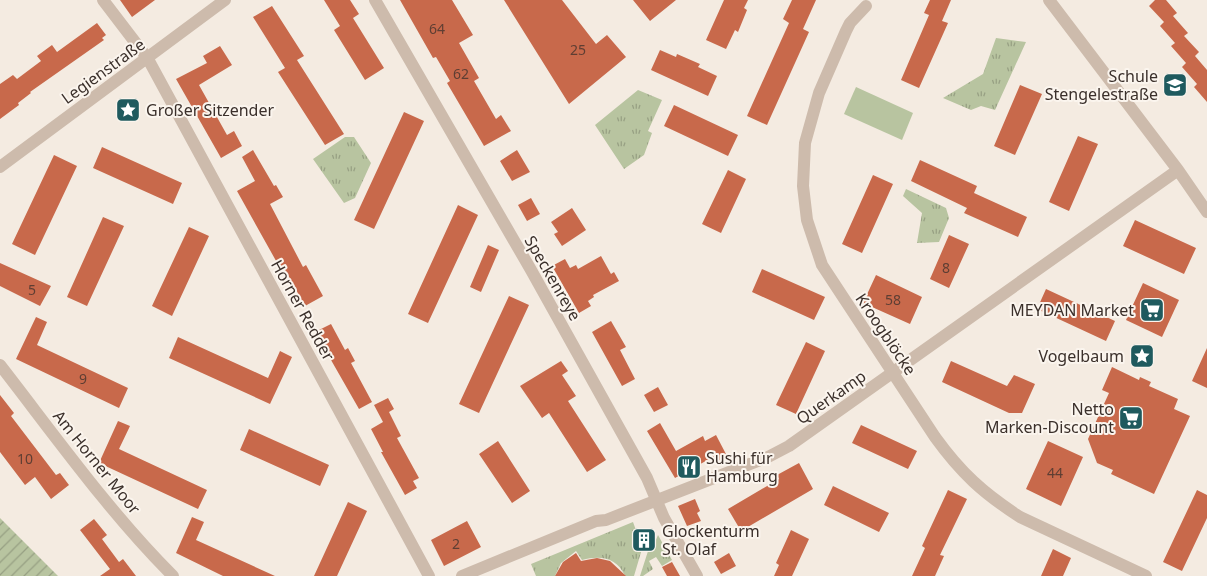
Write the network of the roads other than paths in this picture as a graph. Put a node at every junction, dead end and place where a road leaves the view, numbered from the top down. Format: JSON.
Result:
{"nodes":[{"id":1,"x":103,"y":0,"type":"edge"},
{"id":2,"x":226,"y":0,"type":"edge"},
{"id":3,"x":375,"y":0,"type":"edge"},
{"id":4,"x":1049,"y":0,"type":"edge"},
{"id":5,"x":866,"y":6,"type":"dead end"},
{"id":6,"x":148,"y":58,"type":"junction"},
{"id":7,"x":0,"y":167,"type":"edge"},
{"id":8,"x":1178,"y":170,"type":"junction"},
{"id":9,"x":1207,"y":212,"type":"edge"},
{"id":10,"x":0,"y":365,"type":"edge"},
{"id":11,"x":893,"y":373,"type":"junction"},
{"id":12,"x":656,"y":500,"type":"junction"},
{"id":13,"x":174,"y":576,"type":"edge"},
{"id":14,"x":430,"y":576,"type":"edge"},
{"id":15,"x":462,"y":576,"type":"edge"},
{"id":16,"x":697,"y":576,"type":"edge"},
{"id":17,"x":1146,"y":576,"type":"edge"}],
"edges":[{"from":1,"to":6,"type":"street","name":"Horner Redder"},
{"from":2,"to":6,"type":"street","name":"Legienstraße"},
{"from":3,"to":12,"type":"street","name":"Speckenreye"},
{"from":4,"to":8,"type":"street"},
{"from":5,"to":11,"type":"street","name":"Kroogblöcke"},
{"from":6,"to":7,"type":"street","name":"Legienstraße"},
{"from":6,"to":14,"type":"street","name":"Horner Redder"},
{"from":8,"to":9,"type":"street"},
{"from":8,"to":11,"type":"street","name":"Querkamp"},
{"from":10,"to":13,"type":"street","name":"Am Horner Moor"},
{"from":11,"to":12,"type":"street","name":"Querkamp"},
{"from":11,"to":17,"type":"street","name":"Kroogblöcke"},
{"from":12,"to":15,"type":"street","name":"Querkamp"},
{"from":12,"to":16,"type":"street","name":"Speckenreye"}]}
